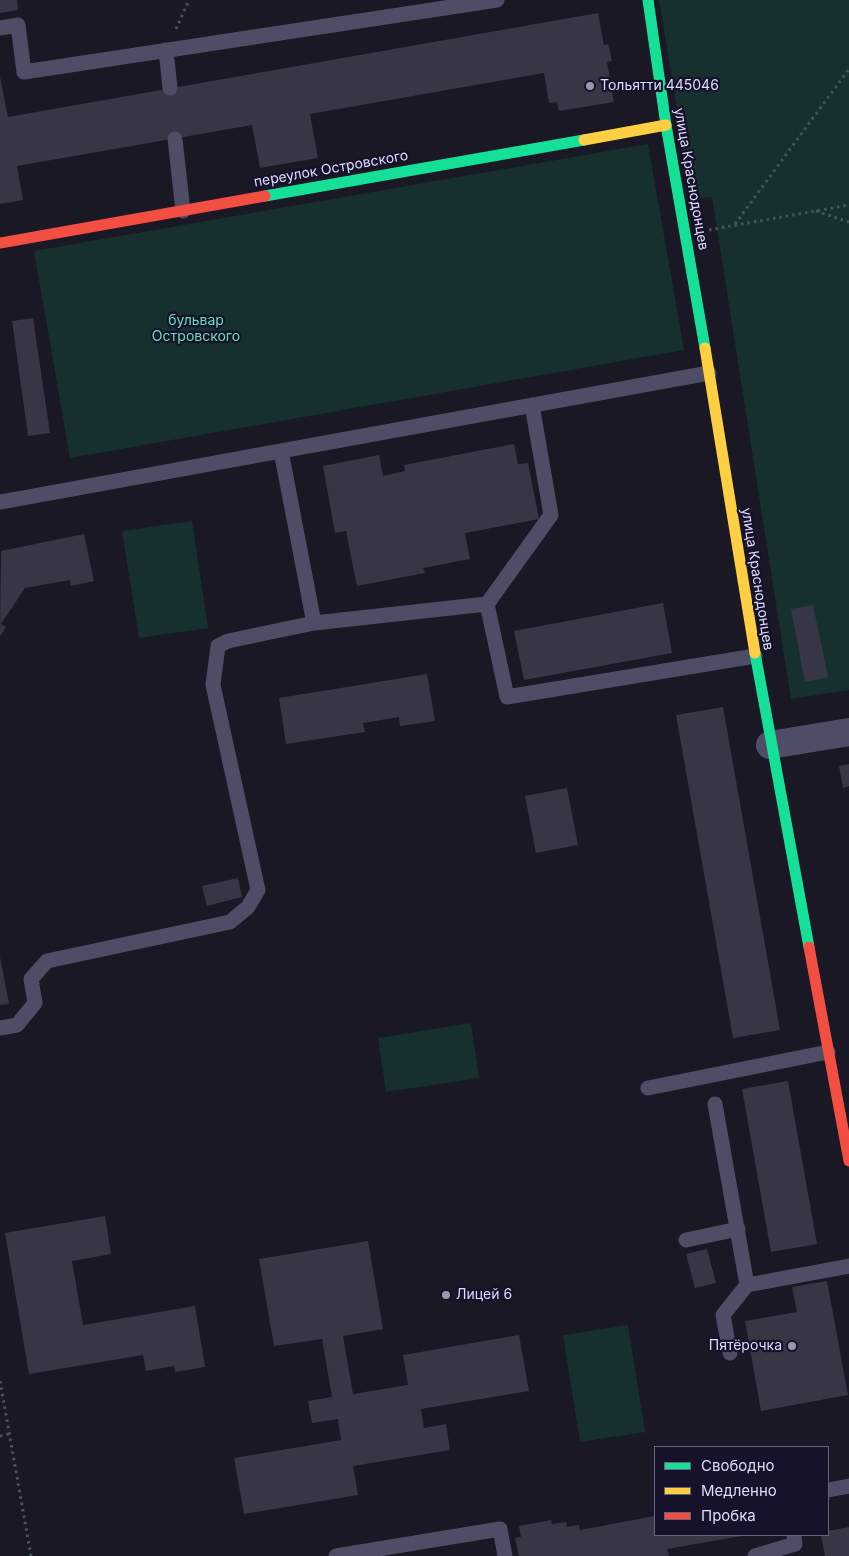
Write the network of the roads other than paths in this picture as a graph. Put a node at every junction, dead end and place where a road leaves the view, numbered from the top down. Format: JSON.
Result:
{"nodes":[{"id":1,"x":497,"y":0,"type":"edge"},
{"id":2,"x":648,"y":0,"type":"edge"},
{"id":3,"x":0,"y":28,"type":"edge"},
{"id":4,"x":166,"y":50,"type":"junction"},
{"id":5,"x":170,"y":88,"type":"dead end"},
{"id":6,"x":666,"y":125,"type":"junction"},
{"id":7,"x":175,"y":139,"type":"dead end"},
{"id":8,"x":183,"y":211,"type":"junction"},
{"id":9,"x":0,"y":243,"type":"edge"},
{"id":10,"x":709,"y":373,"type":"junction"},
{"id":11,"x":532,"y":405,"type":"junction"},
{"id":12,"x":281,"y":451,"type":"junction"},
{"id":13,"x":0,"y":502,"type":"edge"},
{"id":14,"x":487,"y":604,"type":"junction"},
{"id":15,"x":314,"y":624,"type":"junction"},
{"id":16,"x":755,"y":656,"type":"junction"},
{"id":17,"x":849,"y":732,"type":"edge"},
{"id":18,"x":770,"y":745,"type":"junction"},
{"id":19,"x":0,"y":1028,"type":"edge"},
{"id":20,"x":828,"y":1052,"type":"junction"},
{"id":21,"x":648,"y":1088,"type":"dead end"},
{"id":22,"x":715,"y":1104,"type":"dead end"},
{"id":23,"x":849,"y":1161,"type":"edge"},
{"id":24,"x":738,"y":1229,"type":"junction"},
{"id":25,"x":686,"y":1240,"type":"dead end"},
{"id":26,"x":849,"y":1266,"type":"edge"},
{"id":27,"x":747,"y":1284,"type":"junction"},
{"id":28,"x":730,"y":1353,"type":"dead end"},
{"id":29,"x":849,"y":1486,"type":"edge"},
{"id":30,"x":829,"y":1490,"type":"edge"},
{"id":31,"x":794,"y":1536,"type":"edge"},
{"id":32,"x":336,"y":1556,"type":"edge"},
{"id":33,"x":505,"y":1556,"type":"edge"},
{"id":34,"x":755,"y":1556,"type":"edge"}],
"edges":[{"from":1,"to":4,"type":"lane"},
{"from":2,"to":6,"type":"street","name":"улица Краснодонцев"},
{"from":3,"to":4,"type":"lane"},
{"from":4,"to":5,"type":"lane"},
{"from":6,"to":8,"type":"street","name":"переулок Островского"},
{"from":6,"to":10,"type":"street","name":"улица Краснодонцев"},
{"from":7,"to":8,"type":"lane"},
{"from":8,"to":9,"type":"street","name":"переулок Островского"},
{"from":10,"to":11,"type":"lane"},
{"from":10,"to":16,"type":"street","name":"улица Краснодонцев"},
{"from":11,"to":12,"type":"lane"},
{"from":11,"to":14,"type":"lane"},
{"from":12,"to":13,"type":"lane"},
{"from":12,"to":15,"type":"lane"},
{"from":14,"to":15,"type":"lane"},
{"from":14,"to":16,"type":"lane"},
{"from":15,"to":19,"type":"lane"},
{"from":16,"to":18,"type":"street","name":"улица Краснодонцев"},
{"from":17,"to":18,"type":"street"},
{"from":18,"to":20,"type":"street","name":"улица Краснодонцев"},
{"from":20,"to":21,"type":"lane"},
{"from":20,"to":23,"type":"street","name":"улица Краснодонцев"},
{"from":22,"to":24,"type":"lane"},
{"from":24,"to":25,"type":"lane"},
{"from":24,"to":27,"type":"lane"},
{"from":26,"to":27,"type":"lane"},
{"from":27,"to":28,"type":"lane"},
{"from":29,"to":30,"type":"lane"},
{"from":31,"to":34,"type":"lane"},
{"from":32,"to":33,"type":"lane"}]}
